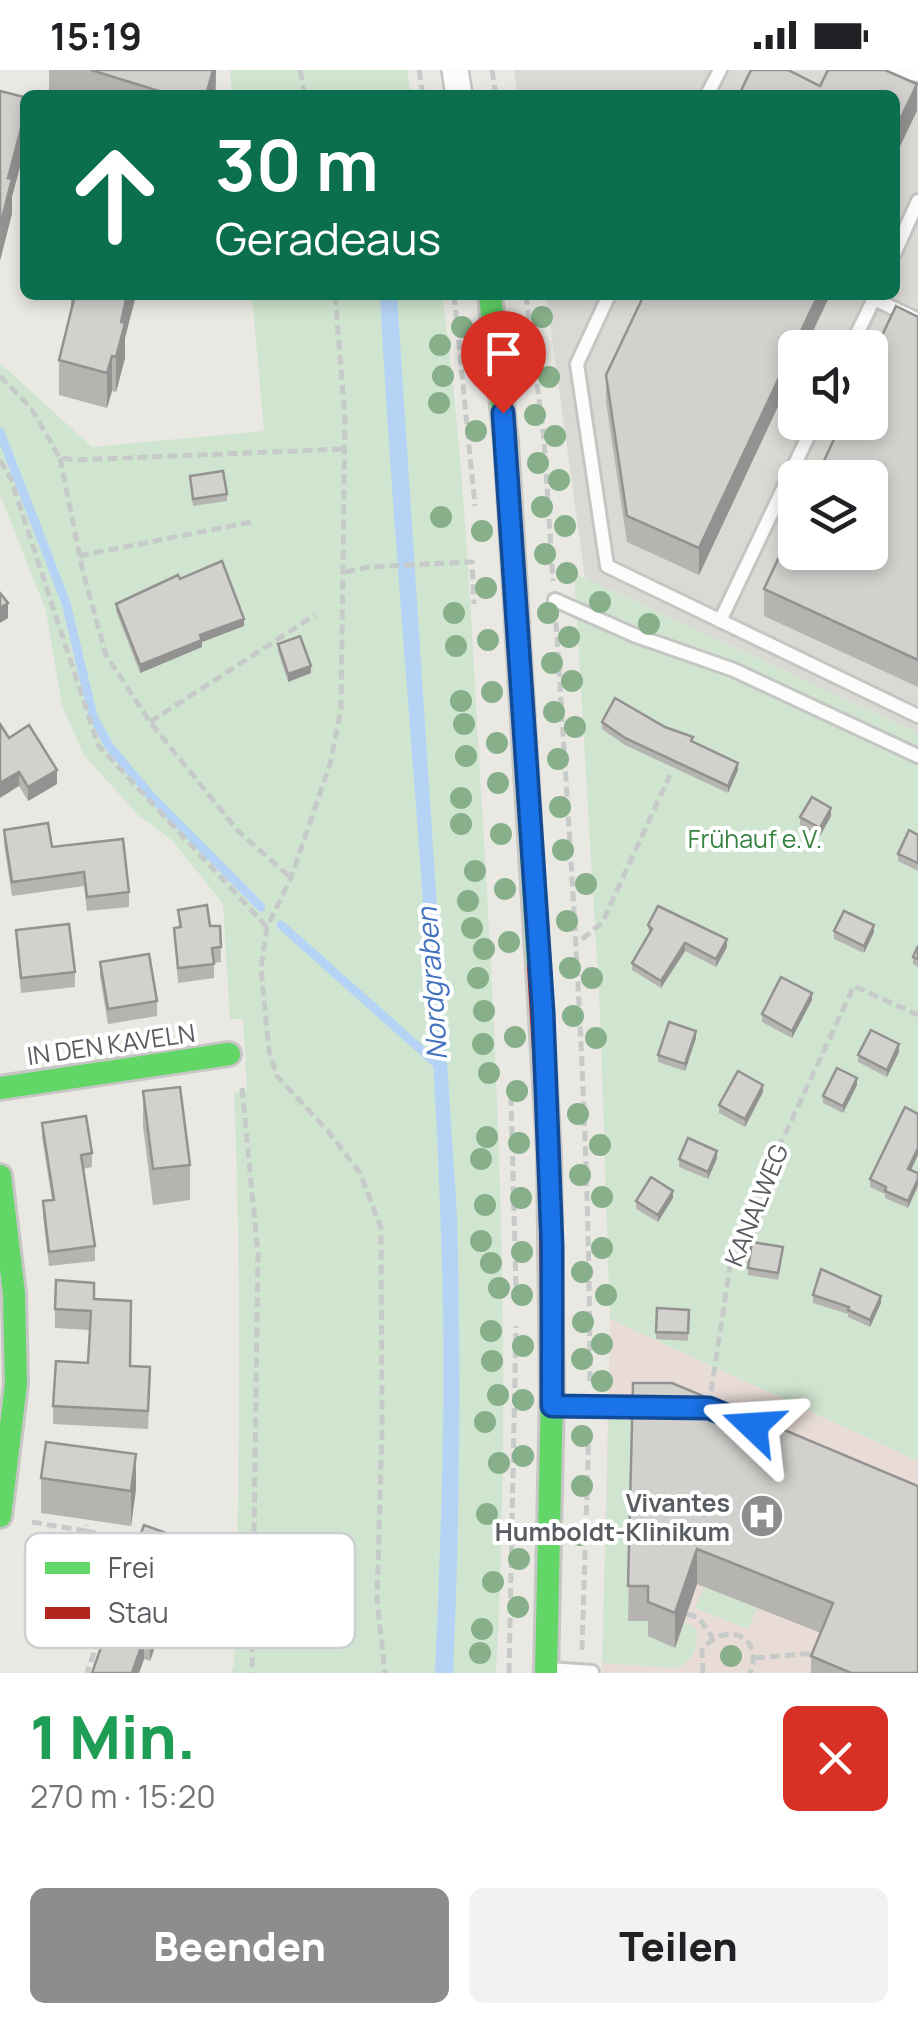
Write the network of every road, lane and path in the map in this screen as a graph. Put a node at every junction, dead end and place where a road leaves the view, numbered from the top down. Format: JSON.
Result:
{"nodes":[{"id":1,"x":891,"y":70,"type":"edge"},
{"id":2,"x":918,"y":76,"type":"edge"},
{"id":3,"x":918,"y":201,"type":"edge"},
{"id":4,"x":900,"y":241,"type":"edge"},
{"id":5,"x":334,"y":300,"type":"edge"},
{"id":6,"x":454,"y":300,"type":"edge"},
{"id":7,"x":491,"y":300,"type":"edge"},
{"id":8,"x":607,"y":300,"type":"edge"},
{"id":9,"x":873,"y":300,"type":"edge"},
{"id":10,"x":880,"y":300,"type":"edge"},
{"id":11,"x":918,"y":320,"type":"edge"},
{"id":12,"x":858,"y":330,"type":"edge"},
{"id":13,"x":0,"y":376,"type":"edge"},
{"id":14,"x":805,"y":440,"type":"edge"},
{"id":15,"x":344,"y":450,"type":"junction"},
{"id":16,"x":60,"y":458,"type":"junction"},
{"id":17,"x":0,"y":460,"type":"edge"},
{"id":18,"x":475,"y":508,"type":"dead end"},
{"id":19,"x":251,"y":522,"type":"dead end"},
{"id":20,"x":80,"y":556,"type":"junction"},
{"id":21,"x":479,"y":565,"type":"dead end"},
{"id":22,"x":345,"y":572,"type":"junction"},
{"id":23,"x":554,"y":600,"type":"dead end"},
{"id":24,"x":315,"y":615,"type":"dead end"},
{"id":25,"x":720,"y":621,"type":"junction"},
{"id":26,"x":918,"y":716,"type":"edge"},
{"id":27,"x":150,"y":722,"type":"junction"},
{"id":28,"x":918,"y":756,"type":"edge"},
{"id":29,"x":670,"y":775,"type":"dead end"},
{"id":30,"x":291,"y":878,"type":"junction"},
{"id":31,"x":267,"y":926,"type":"junction"},
{"id":32,"x":582,"y":938,"type":"dead end"},
{"id":33,"x":918,"y":1015,"type":"edge"},
{"id":34,"x":229,"y":1054,"type":"dead end"},
{"id":35,"x":510,"y":1078,"type":"dead end"},
{"id":36,"x":0,"y":1088,"type":"edge"},
{"id":37,"x":242,"y":1088,"type":"dead end"},
{"id":38,"x":0,"y":1176,"type":"edge"},
{"id":39,"x":516,"y":1295,"type":"dead end"},
{"id":40,"x":516,"y":1313,"type":"dead end"},
{"id":41,"x":552,"y":1406,"type":"junction"},
{"id":42,"x":653,"y":1406,"type":"edge"},
{"id":43,"x":709,"y":1408,"type":"edge"},
{"id":44,"x":8,"y":1517,"type":"edge"},
{"id":45,"x":104,"y":1533,"type":"edge"},
{"id":46,"x":254,"y":1533,"type":"edge"},
{"id":47,"x":687,"y":1614,"type":"edge"},
{"id":48,"x":712,"y":1638,"type":"junction"},
{"id":49,"x":96,"y":1648,"type":"edge"},
{"id":50,"x":252,"y":1648,"type":"edge"},
{"id":51,"x":825,"y":1651,"type":"edge"},
{"id":52,"x":755,"y":1658,"type":"junction"},
{"id":53,"x":546,"y":1671,"type":"edge"},
{"id":54,"x":592,"y":1672,"type":"edge"},
{"id":55,"x":87,"y":1673,"type":"edge"},
{"id":56,"x":252,"y":1673,"type":"edge"},
{"id":57,"x":385,"y":1673,"type":"edge"},
{"id":58,"x":508,"y":1673,"type":"edge"},
{"id":59,"x":703,"y":1673,"type":"edge"},
{"id":60,"x":750,"y":1673,"type":"edge"}],
"edges":[{"from":1,"to":2,"type":"lane"},
{"from":3,"to":4,"type":"lane"},
{"from":5,"to":15,"type":"path"},
{"from":6,"to":18,"type":"path"},
{"from":7,"to":41,"type":"street"},
{"from":8,"to":25,"type":"lane"},
{"from":9,"to":12,"type":"lane"},
{"from":10,"to":11,"type":"lane"},
{"from":13,"to":16,"type":"path"},
{"from":14,"to":25,"type":"lane"},
{"from":15,"to":16,"type":"path"},
{"from":15,"to":22,"type":"path"},
{"from":16,"to":20,"type":"path"},
{"from":17,"to":31,"type":"path"},
{"from":19,"to":20,"type":"path"},
{"from":20,"to":27,"type":"path"},
{"from":21,"to":22,"type":"path"},
{"from":22,"to":30,"type":"path"},
{"from":23,"to":28,"type":"lane"},
{"from":24,"to":27,"type":"path"},
{"from":25,"to":26,"type":"lane"},
{"from":27,"to":30,"type":"path"},
{"from":29,"to":32,"type":"path"},
{"from":30,"to":31,"type":"path"},
{"from":31,"to":57,"type":"path"},
{"from":33,"to":43,"type":"path","name":"KANALWEG"},
{"from":34,"to":36,"type":"street","name":"IN DEN KAVELN"},
{"from":35,"to":39,"type":"path"},
{"from":37,"to":46,"type":"path"},
{"from":38,"to":44,"type":"street"},
{"from":40,"to":58,"type":"path"},
{"from":41,"to":42,"type":"lane"},
{"from":41,"to":53,"type":"street"},
{"from":44,"to":45,"type":"path"},
{"from":47,"to":48,"type":"path"},
{"from":48,"to":52,"type":"path"},
{"from":48,"to":59,"type":"path"},
{"from":49,"to":55,"type":"path"},
{"from":50,"to":56,"type":"path"},
{"from":51,"to":52,"type":"path"},
{"from":52,"to":60,"type":"path"},
{"from":53,"to":54,"type":"lane"}]}
